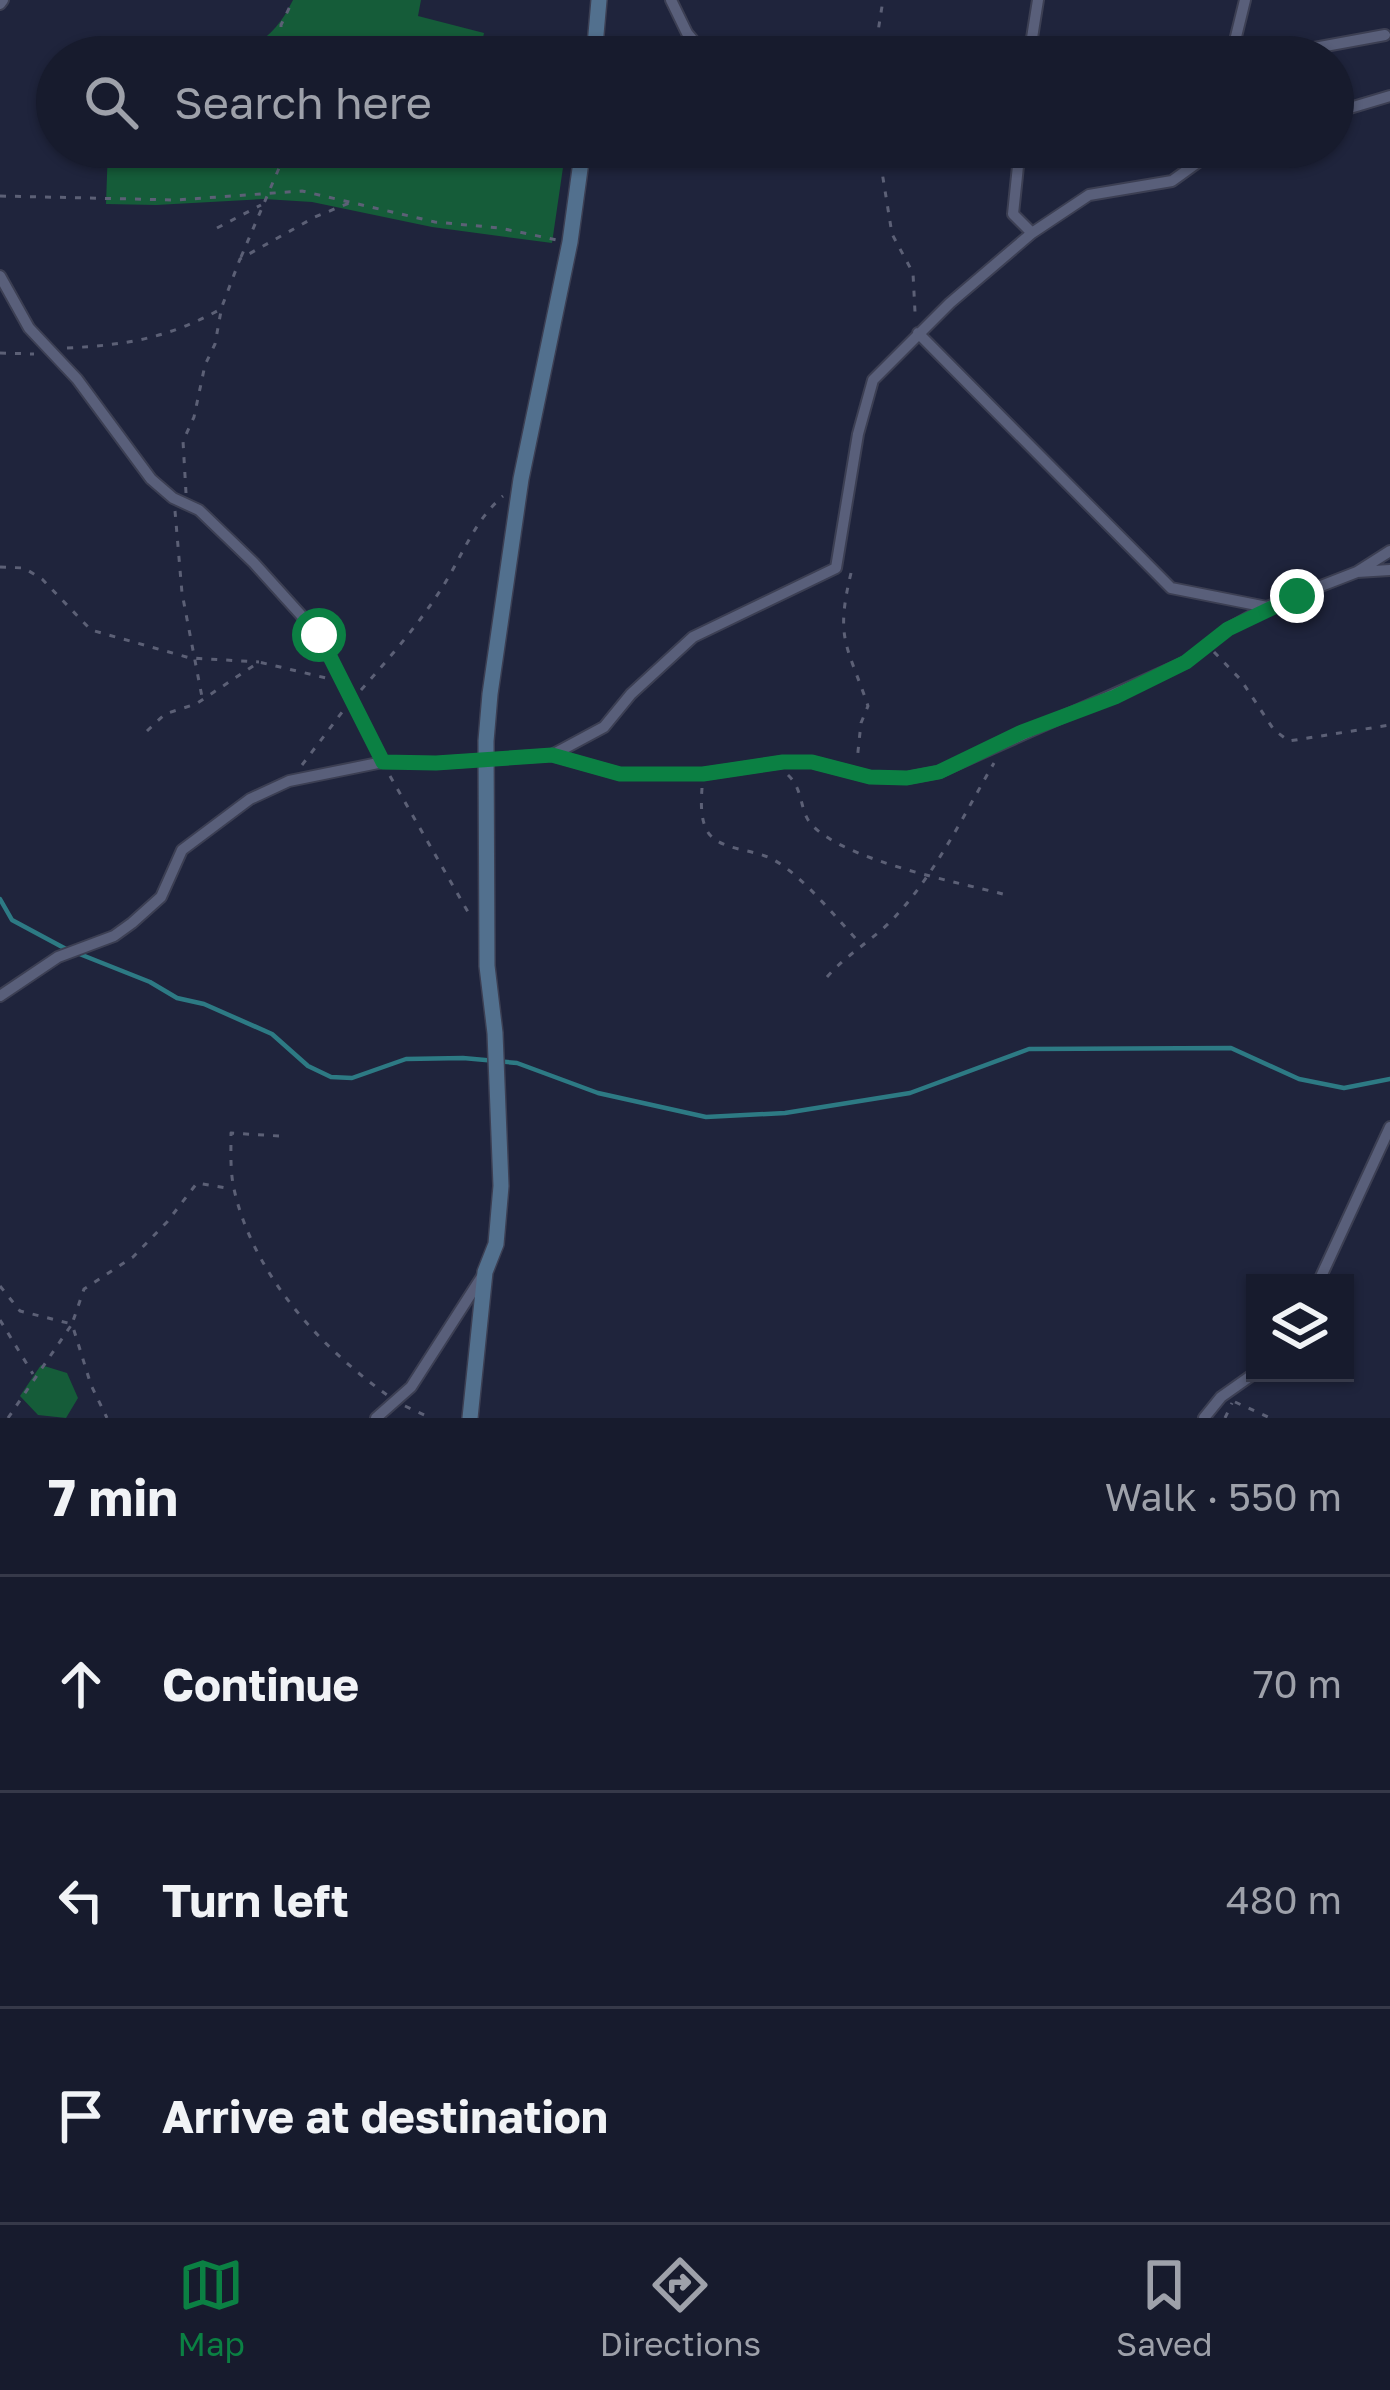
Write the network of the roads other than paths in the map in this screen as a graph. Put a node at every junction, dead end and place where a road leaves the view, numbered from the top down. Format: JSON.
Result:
{"nodes":[{"id":1,"x":599,"y":0,"type":"edge"},
{"id":2,"x":671,"y":0,"type":"edge"},
{"id":3,"x":1038,"y":0,"type":"edge"},
{"id":4,"x":1245,"y":0,"type":"edge"},
{"id":5,"x":1384,"y":34,"type":"dead end"},
{"id":6,"x":596,"y":36,"type":"edge"},
{"id":7,"x":690,"y":36,"type":"edge"},
{"id":8,"x":1032,"y":36,"type":"edge"},
{"id":9,"x":1236,"y":36,"type":"edge"},
{"id":10,"x":1354,"y":40,"type":"edge"},
{"id":11,"x":1390,"y":96,"type":"edge"},
{"id":12,"x":1354,"y":107,"type":"edge"},
{"id":13,"x":580,"y":168,"type":"edge"},
{"id":14,"x":1017,"y":168,"type":"edge"},
{"id":15,"x":1190,"y":168,"type":"edge"},
{"id":16,"x":1032,"y":233,"type":"junction"},
{"id":17,"x":0,"y":276,"type":"edge"},
{"id":18,"x":919,"y":333,"type":"junction"},
{"id":19,"x":1390,"y":550,"type":"edge"},
{"id":20,"x":1390,"y":570,"type":"edge"},
{"id":21,"x":1357,"y":572,"type":"junction"},
{"id":22,"x":1267,"y":608,"type":"junction"},
{"id":23,"x":552,"y":755,"type":"junction"},
{"id":24,"x":487,"y":759,"type":"junction"},
{"id":25,"x":383,"y":762,"type":"junction"},
{"id":26,"x":0,"y":996,"type":"edge"},
{"id":27,"x":1390,"y":1127,"type":"edge"},
{"id":28,"x":485,"y":1272,"type":"junction"},
{"id":29,"x":1322,"y":1274,"type":"edge"},
{"id":30,"x":1246,"y":1379,"type":"edge"},
{"id":31,"x":376,"y":1418,"type":"edge"},
{"id":32,"x":470,"y":1418,"type":"edge"},
{"id":33,"x":1204,"y":1418,"type":"edge"}],
"edges":[{"from":1,"to":6,"type":"street"},
{"from":2,"to":7,"type":"street"},
{"from":3,"to":8,"type":"street"},
{"from":4,"to":9,"type":"street"},
{"from":5,"to":10,"type":"street"},
{"from":11,"to":12,"type":"street"},
{"from":13,"to":24,"type":"street"},
{"from":14,"to":16,"type":"street"},
{"from":15,"to":16,"type":"street"},
{"from":16,"to":18,"type":"street"},
{"from":17,"to":25,"type":"street"},
{"from":18,"to":22,"type":"street"},
{"from":18,"to":23,"type":"street"},
{"from":19,"to":21,"type":"street"},
{"from":20,"to":21,"type":"street"},
{"from":21,"to":22,"type":"street"},
{"from":22,"to":23,"type":"street"},
{"from":23,"to":24,"type":"street"},
{"from":24,"to":25,"type":"street"},
{"from":24,"to":28,"type":"street"},
{"from":25,"to":26,"type":"street"},
{"from":27,"to":29,"type":"street"},
{"from":28,"to":31,"type":"street"},
{"from":28,"to":32,"type":"street"},
{"from":30,"to":33,"type":"street"}]}
